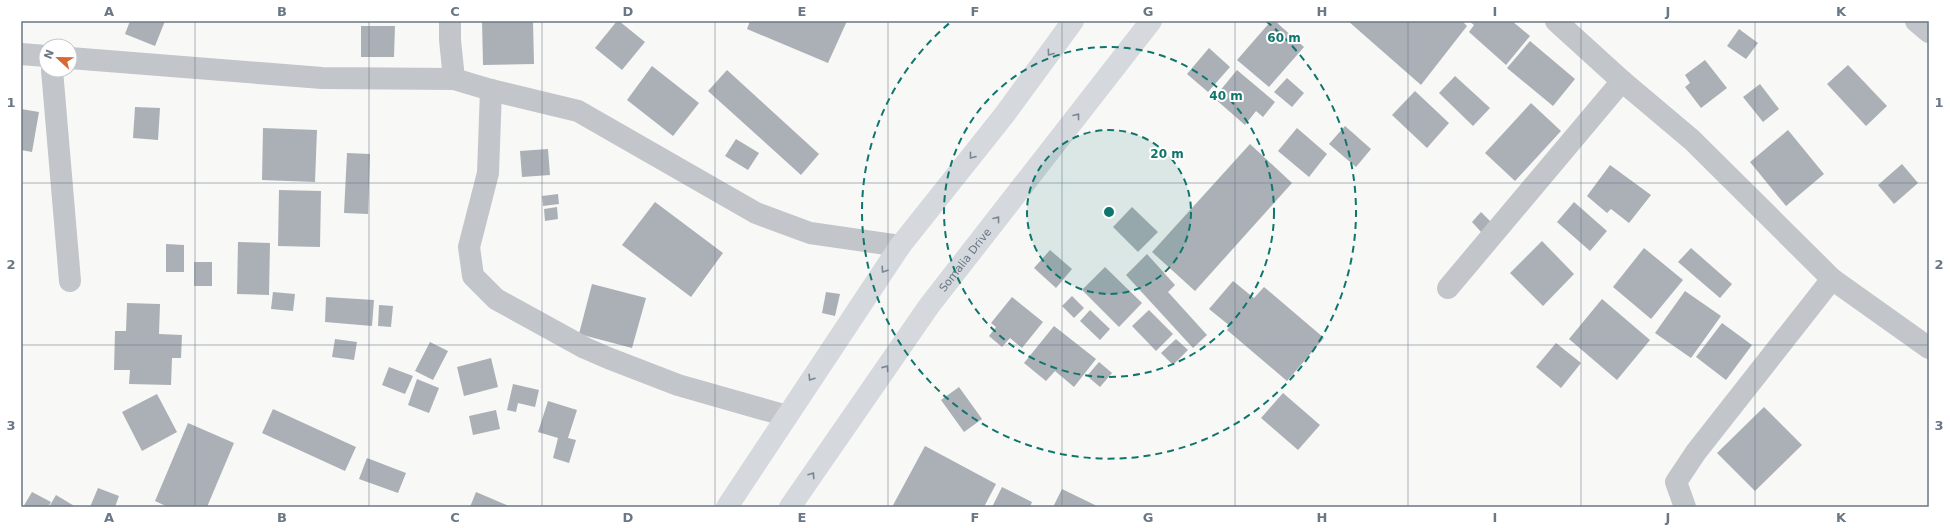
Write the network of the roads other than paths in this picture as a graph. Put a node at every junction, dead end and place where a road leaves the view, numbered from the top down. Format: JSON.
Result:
{"nodes":[{"id":1,"x":450,"y":21,"type":"edge"},
{"id":2,"x":1073,"y":21,"type":"edge"},
{"id":3,"x":1151,"y":21,"type":"edge"},
{"id":4,"x":1556,"y":21,"type":"edge"},
{"id":5,"x":1916,"y":21,"type":"edge"},
{"id":6,"x":1929,"y":32,"type":"edge"},
{"id":7,"x":21,"y":54,"type":"edge"},
{"id":8,"x":38,"y":55,"type":"edge"},
{"id":9,"x":78,"y":59,"type":"edge"},
{"id":10,"x":53,"y":78,"type":"edge"},
{"id":11,"x":454,"y":79,"type":"junction"},
{"id":12,"x":1622,"y":81,"type":"junction"},
{"id":13,"x":491,"y":90,"type":"junction"},
{"id":14,"x":900,"y":246,"type":"junction"},
{"id":15,"x":1832,"y":279,"type":"junction"},
{"id":16,"x":70,"y":281,"type":"dead end"},
{"id":17,"x":1448,"y":288,"type":"dead end"},
{"id":18,"x":1929,"y":348,"type":"edge"},
{"id":19,"x":786,"y":416,"type":"junction"},
{"id":20,"x":726,"y":507,"type":"edge"},
{"id":21,"x":790,"y":507,"type":"edge"},
{"id":22,"x":1685,"y":507,"type":"edge"}],
"edges":[{"from":1,"to":11,"type":"street"},
{"from":2,"to":14,"type":"main road","one_way":true},
{"from":21,"to":3,"type":"main road","name":"Somalia Drive","one_way":true},
{"from":4,"to":12,"type":"street"},
{"from":5,"to":6,"type":"street"},
{"from":7,"to":8,"type":"street"},
{"from":9,"to":11,"type":"street"},
{"from":10,"to":16,"type":"street"},
{"from":11,"to":13,"type":"street"},
{"from":12,"to":15,"type":"street"},
{"from":12,"to":17,"type":"street"},
{"from":13,"to":14,"type":"street"},
{"from":13,"to":19,"type":"street"},
{"from":14,"to":19,"type":"main road","one_way":true},
{"from":15,"to":18,"type":"street"},
{"from":15,"to":22,"type":"street"},
{"from":19,"to":20,"type":"main road"}]}
